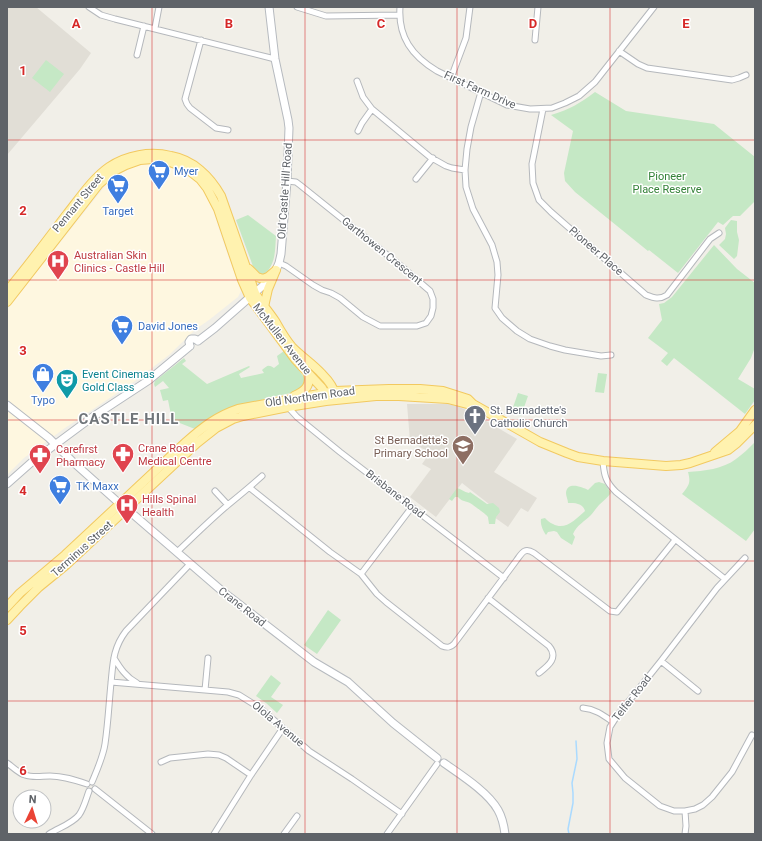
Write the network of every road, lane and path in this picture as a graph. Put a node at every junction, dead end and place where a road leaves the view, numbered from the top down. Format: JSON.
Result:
{"nodes":[{"id":1,"x":90,"y":7,"type":"edge"},
{"id":2,"x":159,"y":7,"type":"edge"},
{"id":3,"x":269,"y":7,"type":"edge"},
{"id":4,"x":297,"y":7,"type":"edge"},
{"id":5,"x":400,"y":7,"type":"edge"},
{"id":6,"x":470,"y":7,"type":"edge"},
{"id":7,"x":538,"y":7,"type":"edge"},
{"id":8,"x":654,"y":7,"type":"edge"},
{"id":9,"x":400,"y":15,"type":"junction"},
{"id":10,"x":144,"y":26,"type":"junction"},
{"id":11,"x":155,"y":28,"type":"junction"},
{"id":12,"x":201,"y":40,"type":"junction"},
{"id":13,"x":535,"y":40,"type":"dead end"},
{"id":14,"x":619,"y":51,"type":"junction"},
{"id":15,"x":137,"y":55,"type":"dead end"},
{"id":16,"x":275,"y":58,"type":"junction"},
{"id":17,"x":746,"y":75,"type":"dead end"},
{"id":18,"x":451,"y":78,"type":"junction"},
{"id":19,"x":357,"y":81,"type":"dead end"},
{"id":20,"x":480,"y":92,"type":"junction"},
{"id":21,"x":372,"y":109,"type":"junction"},
{"id":22,"x":543,"y":109,"type":"junction"},
{"id":23,"x":228,"y":130,"type":"dead end"},
{"id":24,"x":358,"y":131,"type":"dead end"},
{"id":25,"x":433,"y":158,"type":"junction"},
{"id":26,"x":465,"y":170,"type":"junction"},
{"id":27,"x":416,"y":179,"type":"dead end"},
{"id":28,"x":287,"y":181,"type":"junction"},
{"id":29,"x":719,"y":233,"type":"dead end"},
{"id":30,"x":246,"y":266,"type":"junction"},
{"id":31,"x":277,"y":266,"type":"junction"},
{"id":32,"x":7,"y":291,"type":"edge"},
{"id":33,"x":253,"y":295,"type":"junction"},
{"id":34,"x":7,"y":302,"type":"edge"},
{"id":35,"x":264,"y":307,"type":"junction"},
{"id":36,"x":611,"y":355,"type":"dead end"},
{"id":37,"x":308,"y":374,"type":"junction"},
{"id":38,"x":335,"y":396,"type":"junction"},
{"id":39,"x":326,"y":397,"type":"junction"},
{"id":40,"x":286,"y":404,"type":"junction"},
{"id":41,"x":7,"y":405,"type":"edge"},
{"id":42,"x":755,"y":410,"type":"edge"},
{"id":43,"x":755,"y":425,"type":"edge"},
{"id":44,"x":212,"y":431,"type":"joint"},
{"id":45,"x":198,"y":432,"type":"joint"},
{"id":46,"x":55,"y":445,"type":"junction"},
{"id":47,"x":189,"y":445,"type":"junction"},
{"id":48,"x":711,"y":455,"type":"junction"},
{"id":49,"x":603,"y":462,"type":"junction"},
{"id":50,"x":262,"y":476,"type":"dead end"},
{"id":51,"x":7,"y":484,"type":"edge"},
{"id":52,"x":250,"y":488,"type":"junction"},
{"id":53,"x":214,"y":491,"type":"dead end"},
{"id":54,"x":228,"y":505,"type":"junction"},
{"id":55,"x":123,"y":506,"type":"junction"},
{"id":56,"x":412,"y":508,"type":"junction"},
{"id":57,"x":675,"y":540,"type":"junction"},
{"id":58,"x":177,"y":552,"type":"junction"},
{"id":59,"x":745,"y":558,"type":"dead end"},
{"id":60,"x":190,"y":564,"type":"junction"},
{"id":61,"x":361,"y":574,"type":"junction"},
{"id":62,"x":504,"y":578,"type":"junction"},
{"id":63,"x":725,"y":579,"type":"junction"},
{"id":64,"x":488,"y":598,"type":"junction"},
{"id":65,"x":7,"y":607,"type":"edge"},
{"id":66,"x":7,"y":620,"type":"edge"},
{"id":67,"x":114,"y":658,"type":"junction"},
{"id":68,"x":208,"y":658,"type":"dead end"},
{"id":69,"x":661,"y":661,"type":"junction"},
{"id":70,"x":539,"y":673,"type":"dead end"},
{"id":71,"x":112,"y":682,"type":"junction"},
{"id":72,"x":140,"y":684,"type":"junction"},
{"id":73,"x":206,"y":690,"type":"junction"},
{"id":74,"x":698,"y":691,"type":"dead end"},
{"id":75,"x":583,"y":708,"type":"dead end"},
{"id":76,"x":613,"y":722,"type":"junction"},
{"id":77,"x":283,"y":728,"type":"junction"},
{"id":78,"x":752,"y":735,"type":"dead end"},
{"id":79,"x":161,"y":762,"type":"dead end"},
{"id":80,"x":439,"y":762,"type":"junction"},
{"id":81,"x":7,"y":763,"type":"edge"},
{"id":82,"x":251,"y":775,"type":"junction"},
{"id":83,"x":90,"y":783,"type":"junction"},
{"id":84,"x":92,"y":790,"type":"junction"},
{"id":85,"x":685,"y":811,"type":"junction"},
{"id":86,"x":402,"y":814,"type":"junction"},
{"id":87,"x":296,"y":816,"type":"dead end"},
{"id":88,"x":685,"y":833,"type":"edge"},
{"id":89,"x":51,"y":834,"type":"edge"},
{"id":90,"x":152,"y":834,"type":"edge"},
{"id":91,"x":214,"y":834,"type":"edge"},
{"id":92,"x":284,"y":834,"type":"edge"},
{"id":93,"x":387,"y":834,"type":"edge"},
{"id":94,"x":506,"y":834,"type":"edge"},
{"id":95,"x":692,"y":834,"type":"edge"}],
"edges":[{"from":1,"to":10,"type":"street"},
{"from":2,"to":11,"type":"street"},
{"from":3,"to":16,"type":"street","name":"Old Castle Hill Road"},
{"from":4,"to":9,"type":"street"},
{"from":5,"to":9,"type":"street","name":"First Farm Drive"},
{"from":6,"to":18,"type":"street"},
{"from":7,"to":13,"type":"street"},
{"from":8,"to":14,"type":"street","name":"First Farm Drive"},
{"from":9,"to":18,"type":"street","name":"First Farm Drive"},
{"from":10,"to":11,"type":"street"},
{"from":10,"to":15,"type":"street"},
{"from":11,"to":12,"type":"street"},
{"from":12,"to":16,"type":"street"},
{"from":12,"to":23,"type":"street"},
{"from":14,"to":17,"type":"street"},
{"from":14,"to":22,"type":"street","name":"First Farm Drive"},
{"from":16,"to":28,"type":"street","name":"Old Castle Hill Road"},
{"from":18,"to":20,"type":"street","name":"First Farm Drive"},
{"from":19,"to":21,"type":"street"},
{"from":20,"to":22,"type":"street","name":"First Farm Drive"},
{"from":20,"to":26,"type":"street"},
{"from":21,"to":24,"type":"street"},
{"from":21,"to":25,"type":"street"},
{"from":22,"to":29,"type":"street","name":"Pioneer Place"},
{"from":25,"to":26,"type":"street"},
{"from":25,"to":27,"type":"street"},
{"from":26,"to":36,"type":"street"},
{"from":28,"to":31,"type":"street","name":"Old Castle Hill Road"},
{"from":28,"to":31,"type":"street","name":"Garthowen Crescent"},
{"from":30,"to":31,"type":"main road"},
{"from":30,"to":32,"type":"main road","name":"Pennant Street"},
{"from":30,"to":33,"type":"main road","name":"Pennant Street"},
{"from":31,"to":33,"type":"street","name":"Old Castle Hill Road"},
{"from":31,"to":35,"type":"main road"},
{"from":33,"to":34,"type":"main road","name":"Pennant Street"},
{"from":33,"to":35,"type":"main road","name":"McMullen Avenue"},
{"from":33,"to":37,"type":"main road","name":"McMullen Avenue"},
{"from":33,"to":46,"type":"street","name":"Old Castle Hill Road"},
{"from":35,"to":38,"type":"main road","name":"McMullen Avenue"},
{"from":37,"to":39,"type":"main road","name":"McMullen Avenue"},
{"from":37,"to":40,"type":"main road"},
{"from":38,"to":39,"type":"main road","name":"Old Northern Road"},
{"from":38,"to":49,"type":"main road","name":"Old Northern Road"},
{"from":39,"to":40,"type":"main road","name":"Old Northern Road"},
{"from":40,"to":44,"type":"main road","name":"Old Northern Road"},
{"from":40,"to":45,"type":"main road","name":"Old Northern Road"},
{"from":40,"to":56,"type":"street","name":"Brisbane Road"},
{"from":41,"to":46,"type":"street","name":"Crane Road"},
{"from":42,"to":48,"type":"main road","name":"Old Northern Road"},
{"from":43,"to":48,"type":"main road","name":"Old Northern Road"},
{"from":44,"to":47,"type":"main road","name":"Terminus Street"},
{"from":45,"to":47,"type":"main road","name":"Terminus Street"},
{"from":46,"to":51,"type":"street"},
{"from":46,"to":55,"type":"street","name":"Crane Road"},
{"from":47,"to":55,"type":"main road","name":"Terminus Street"},
{"from":48,"to":49,"type":"main road","name":"Old Northern Road"},
{"from":49,"to":57,"type":"street"},
{"from":50,"to":52,"type":"street"},
{"from":52,"to":54,"type":"street"},
{"from":52,"to":61,"type":"street"},
{"from":53,"to":54,"type":"street"},
{"from":54,"to":58,"type":"street"},
{"from":55,"to":58,"type":"street","name":"Crane Road"},
{"from":55,"to":65,"type":"main road","name":"Terminus Street"},
{"from":55,"to":66,"type":"main road","name":"Terminus Street"},
{"from":56,"to":61,"type":"street"},
{"from":56,"to":62,"type":"street","name":"Brisbane Road"},
{"from":57,"to":62,"type":"street"},
{"from":57,"to":63,"type":"street"},
{"from":58,"to":60,"type":"street","name":"Crane Road"},
{"from":59,"to":63,"type":"street","name":"Telfer Road"},
{"from":60,"to":67,"type":"street"},
{"from":60,"to":80,"type":"street","name":"Crane Road"},
{"from":61,"to":64,"type":"street"},
{"from":62,"to":64,"type":"street"},
{"from":63,"to":69,"type":"street","name":"Telfer Road"},
{"from":64,"to":70,"type":"street"},
{"from":67,"to":71,"type":"street"},
{"from":67,"to":72,"type":"street"},
{"from":68,"to":73,"type":"street"},
{"from":69,"to":74,"type":"street"},
{"from":69,"to":76,"type":"street","name":"Telfer Road"},
{"from":71,"to":72,"type":"street","name":"Olola Avenue"},
{"from":71,"to":83,"type":"street"},
{"from":72,"to":73,"type":"street","name":"Olola Avenue"},
{"from":73,"to":77,"type":"street","name":"Olola Avenue"},
{"from":75,"to":76,"type":"street"},
{"from":76,"to":85,"type":"street","name":"Telfer Road"},
{"from":77,"to":82,"type":"street"},
{"from":77,"to":86,"type":"street","name":"Olola Avenue"},
{"from":78,"to":85,"type":"street","name":"Telfer Road"},
{"from":79,"to":82,"type":"street"},
{"from":80,"to":86,"type":"street"},
{"from":80,"to":94,"type":"street","name":"Crane Road"},
{"from":81,"to":83,"type":"street"},
{"from":82,"to":91,"type":"street"},
{"from":83,"to":84,"type":"street"},
{"from":83,"to":84,"type":"street"},
{"from":84,"to":89,"type":"street"},
{"from":84,"to":90,"type":"street"},
{"from":85,"to":88,"type":"street"},
{"from":86,"to":93,"type":"street"},
{"from":87,"to":92,"type":"street"},
{"from":88,"to":95,"type":"street"}]}
